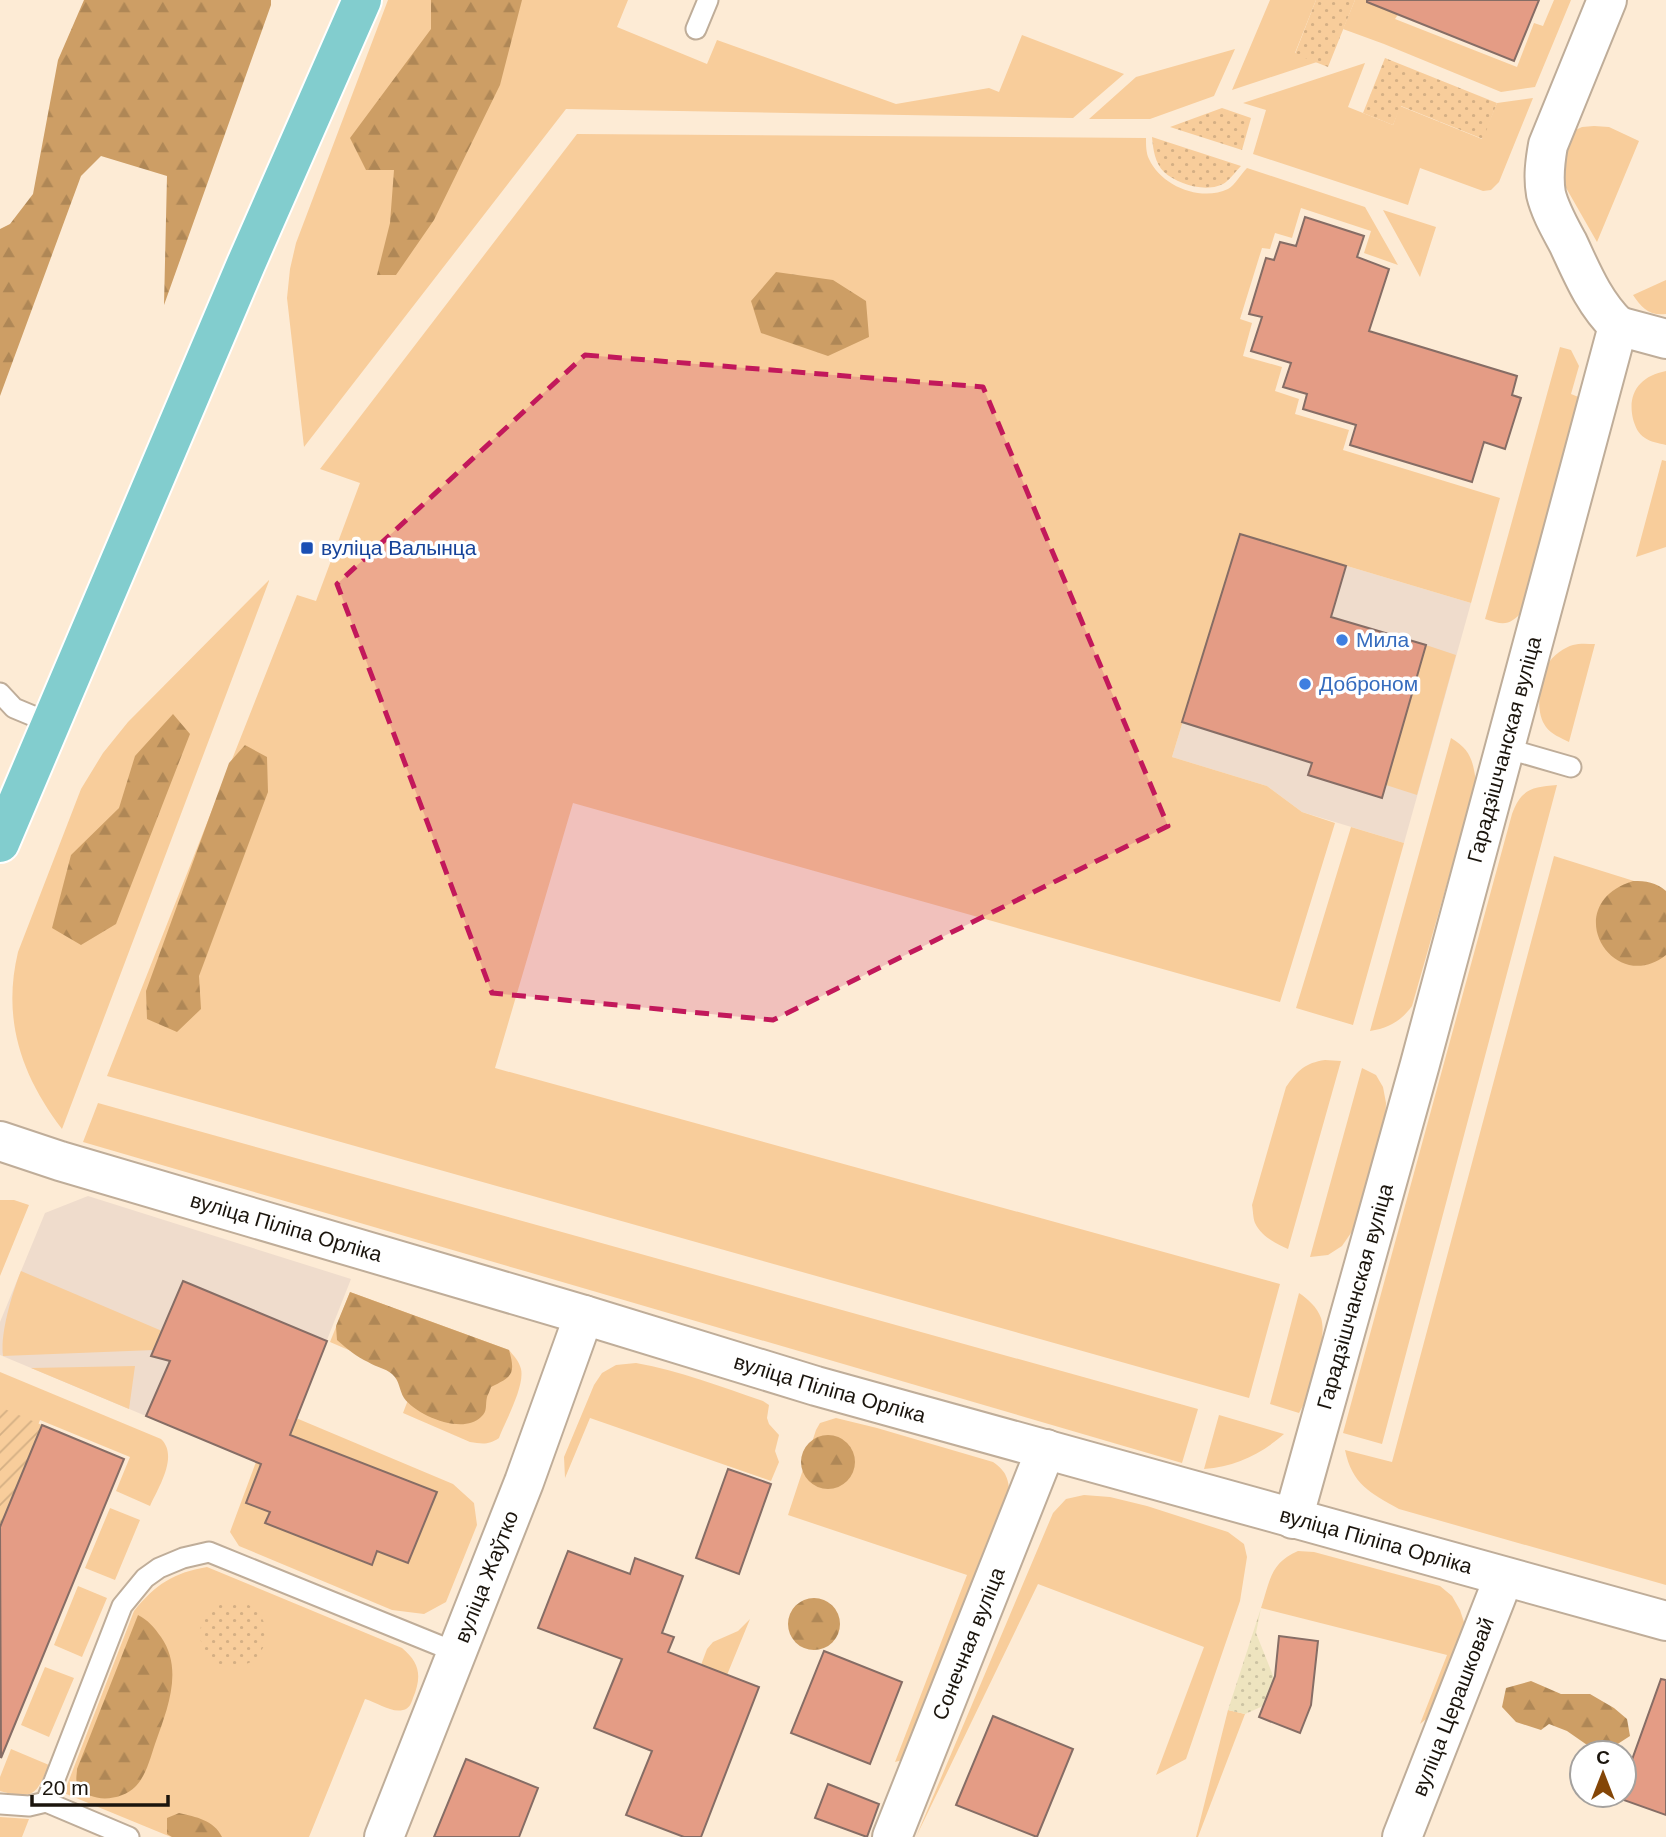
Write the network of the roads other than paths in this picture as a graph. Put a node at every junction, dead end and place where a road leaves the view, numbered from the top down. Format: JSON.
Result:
{"nodes":[{"id":1,"x":362,"y":0,"type":"edge"},
{"id":2,"x":708,"y":0,"type":"edge"},
{"id":3,"x":1607,"y":0,"type":"edge"},
{"id":4,"x":696,"y":29,"type":"dead end"},
{"id":5,"x":1618,"y":326,"type":"junction"},
{"id":6,"x":1666,"y":339,"type":"edge"},
{"id":7,"x":0,"y":693,"type":"edge"},
{"id":8,"x":50,"y":723,"type":"junction"},
{"id":9,"x":1505,"y":748,"type":"junction"},
{"id":10,"x":1571,"y":767,"type":"dead end"},
{"id":11,"x":0,"y":844,"type":"edge"},
{"id":12,"x":0,"y":1141,"type":"edge"},
{"id":13,"x":584,"y":1315,"type":"junction"},
{"id":14,"x":1046,"y":1449,"type":"junction"},
{"id":15,"x":1293,"y":1519,"type":"junction"},
{"id":16,"x":1504,"y":1577,"type":"junction"},
{"id":17,"x":1666,"y":1621,"type":"edge"},
{"id":18,"x":458,"y":1653,"type":"junction"},
{"id":19,"x":46,"y":1802,"type":"junction"},
{"id":20,"x":0,"y":1804,"type":"edge"},
{"id":21,"x":129,"y":1837,"type":"edge"},
{"id":22,"x":384,"y":1837,"type":"edge"},
{"id":23,"x":892,"y":1837,"type":"edge"},
{"id":24,"x":1402,"y":1837,"type":"edge"}],
"edges":[{"from":1,"to":8,"type":"main road"},
{"from":2,"to":4,"type":"lane"},
{"from":3,"to":5,"type":"street"},
{"from":5,"to":6,"type":"street"},
{"from":5,"to":9,"type":"street","name":"Гарадзішчанская вуліца"},
{"from":7,"to":8,"type":"lane"},
{"from":8,"to":11,"type":"main road"},
{"from":9,"to":10,"type":"lane"},
{"from":9,"to":15,"type":"street","name":"Гарадзішчанская вуліца"},
{"from":12,"to":13,"type":"street","name":"вуліца Піліпа Орліка"},
{"from":13,"to":14,"type":"street","name":"вуліца Піліпа Орліка"},
{"from":13,"to":18,"type":"street","name":"вуліца Жаўтко"},
{"from":14,"to":15,"type":"street","name":"вуліца Піліпа Орліка"},
{"from":14,"to":23,"type":"street","name":"Сонечная вуліца"},
{"from":15,"to":16,"type":"street","name":"вуліца Піліпа Орліка"},
{"from":16,"to":17,"type":"street","name":"вуліца Піліпа Орліка"},
{"from":16,"to":24,"type":"street","name":"вуліца Церашковай"},
{"from":18,"to":19,"type":"lane"},
{"from":18,"to":22,"type":"street","name":"вуліца Жаўтко"},
{"from":19,"to":20,"type":"lane"},
{"from":19,"to":21,"type":"lane"}]}
